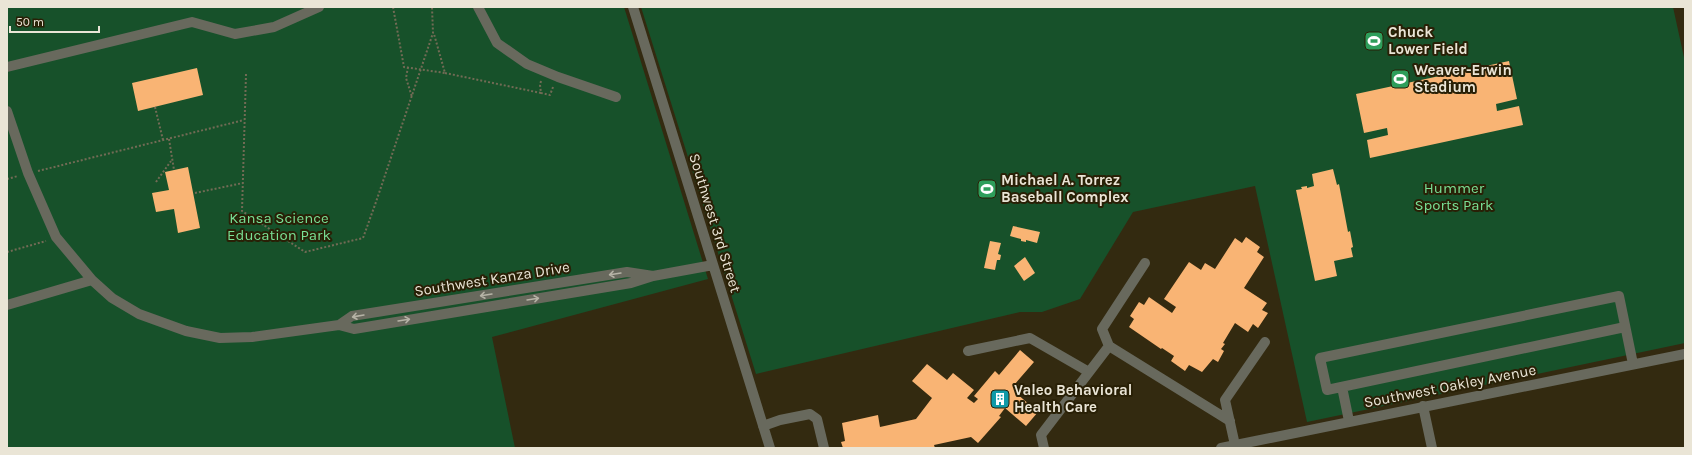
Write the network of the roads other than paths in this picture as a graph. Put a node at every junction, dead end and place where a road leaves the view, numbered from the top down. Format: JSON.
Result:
{"nodes":[{"id":1,"x":318,"y":7,"type":"edge"},
{"id":2,"x":478,"y":7,"type":"edge"},
{"id":3,"x":633,"y":7,"type":"edge"},
{"id":4,"x":7,"y":67,"type":"edge"},
{"id":5,"x":616,"y":97,"type":"dead end"},
{"id":6,"x":7,"y":111,"type":"edge"},
{"id":7,"x":1145,"y":263,"type":"dead end"},
{"id":8,"x":713,"y":265,"type":"junction"},
{"id":9,"x":92,"y":280,"type":"junction"},
{"id":10,"x":7,"y":305,"type":"edge"},
{"id":11,"x":1625,"y":327,"type":"junction"},
{"id":12,"x":1265,"y":342,"type":"dead end"},
{"id":13,"x":1109,"y":346,"type":"junction"},
{"id":14,"x":968,"y":351,"type":"dead end"},
{"id":15,"x":1685,"y":356,"type":"edge"},
{"id":16,"x":1633,"y":364,"type":"junction"},
{"id":17,"x":1089,"y":372,"type":"junction"},
{"id":18,"x":1342,"y":387,"type":"junction"},
{"id":19,"x":1423,"y":406,"type":"junction"},
{"id":20,"x":1230,"y":421,"type":"junction"},
{"id":21,"x":1349,"y":421,"type":"junction"},
{"id":22,"x":763,"y":426,"type":"junction"},
{"id":23,"x":1235,"y":445,"type":"junction"},
{"id":24,"x":770,"y":448,"type":"edge"},
{"id":25,"x":824,"y":448,"type":"edge"},
{"id":26,"x":1044,"y":448,"type":"edge"},
{"id":27,"x":1221,"y":448,"type":"edge"},
{"id":28,"x":1432,"y":448,"type":"edge"}],
"edges":[{"from":1,"to":4,"type":"street"},
{"from":2,"to":5,"type":"street"},
{"from":3,"to":8,"type":"street","name":"Southwest 3rd Street"},
{"from":6,"to":9,"type":"street","name":"Southwest Kanza Drive"},
{"from":7,"to":13,"type":"street"},
{"from":8,"to":9,"type":"street","name":"Southwest Kanza Drive"},
{"from":8,"to":22,"type":"street","name":"Southwest 3rd Street"},
{"from":9,"to":10,"type":"street"},
{"from":11,"to":16,"type":"street"},
{"from":11,"to":18,"type":"street"},
{"from":11,"to":18,"type":"street"},
{"from":12,"to":20,"type":"street"},
{"from":13,"to":17,"type":"street"},
{"from":13,"to":20,"type":"street"},
{"from":14,"to":17,"type":"street"},
{"from":15,"to":16,"type":"street","name":"Southwest Oakley Avenue"},
{"from":16,"to":19,"type":"street","name":"Southwest Oakley Avenue"},
{"from":17,"to":26,"type":"street"},
{"from":18,"to":21,"type":"street"},
{"from":19,"to":21,"type":"street","name":"Southwest Oakley Avenue"},
{"from":19,"to":28,"type":"street"},
{"from":20,"to":23,"type":"street"},
{"from":21,"to":23,"type":"street","name":"Southwest Oakley Avenue"},
{"from":22,"to":24,"type":"street","name":"Southwest 3rd Street"},
{"from":22,"to":25,"type":"street"},
{"from":23,"to":27,"type":"street","name":"Southwest Oakley Avenue"}]}
